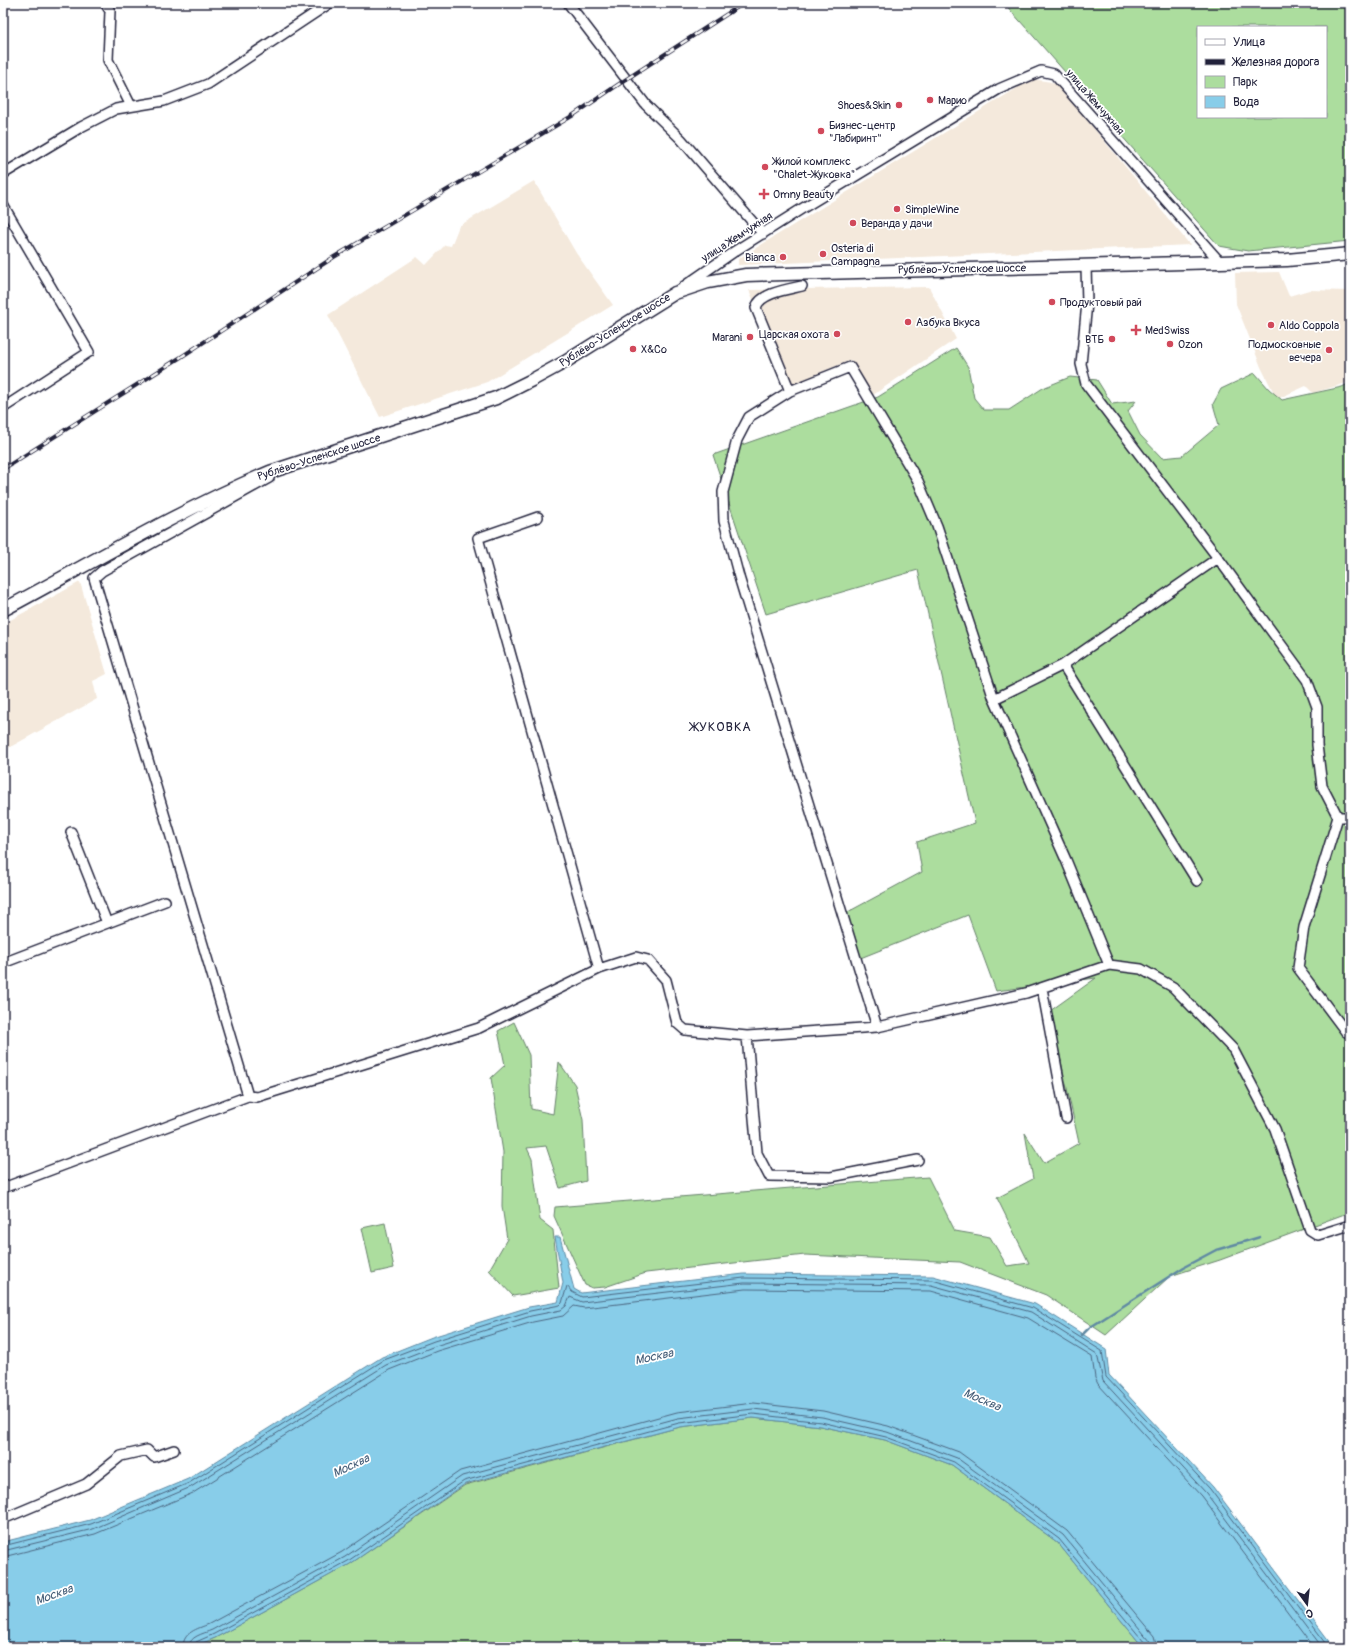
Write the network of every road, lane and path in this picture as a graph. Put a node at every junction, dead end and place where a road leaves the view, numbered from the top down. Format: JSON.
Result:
{"nodes":[{"id":1,"x":105,"y":3,"type":"edge"},
{"id":2,"x":330,"y":3,"type":"edge"},
{"id":3,"x":568,"y":3,"type":"edge"},
{"id":4,"x":131,"y":106,"type":"junction"},
{"id":5,"x":3,"y":174,"type":"edge"},
{"id":6,"x":3,"y":205,"type":"edge"},
{"id":7,"x":763,"y":234,"type":"junction"},
{"id":8,"x":1350,"y":254,"type":"edge"},
{"id":9,"x":1220,"y":262,"type":"junction"},
{"id":10,"x":1086,"y":266,"type":"junction"},
{"id":11,"x":787,"y":273,"type":"junction"},
{"id":12,"x":675,"y":293,"type":"junction"},
{"id":13,"x":790,"y":391,"type":"junction"},
{"id":14,"x":3,"y":408,"type":"edge"},
{"id":15,"x":297,"y":463,"type":"junction"},
{"id":16,"x":538,"y":517,"type":"dead end"},
{"id":17,"x":1218,"y":558,"type":"junction"},
{"id":18,"x":3,"y":610,"type":"edge"},
{"id":19,"x":1063,"y":665,"type":"junction"},
{"id":20,"x":994,"y":699,"type":"junction"},
{"id":21,"x":1338,"y":817,"type":"junction"},
{"id":22,"x":1350,"y":818,"type":"edge"},
{"id":23,"x":71,"y":832,"type":"dead end"},
{"id":24,"x":1197,"y":881,"type":"dead end"},
{"id":25,"x":165,"y":901,"type":"dead end"},
{"id":26,"x":107,"y":923,"type":"junction"},
{"id":27,"x":3,"y":963,"type":"edge"},
{"id":28,"x":1109,"y":965,"type":"junction"},
{"id":29,"x":599,"y":969,"type":"junction"},
{"id":30,"x":1042,"y":988,"type":"junction"},
{"id":31,"x":877,"y":1027,"type":"junction"},
{"id":32,"x":1346,"y":1032,"type":"dead end"},
{"id":33,"x":747,"y":1036,"type":"junction"},
{"id":34,"x":248,"y":1096,"type":"junction"},
{"id":35,"x":1066,"y":1118,"type":"dead end"},
{"id":36,"x":918,"y":1160,"type":"dead end"},
{"id":37,"x":3,"y":1188,"type":"edge"},
{"id":38,"x":1350,"y":1225,"type":"edge"},
{"id":39,"x":174,"y":1450,"type":"dead end"},
{"id":40,"x":3,"y":1519,"type":"edge"}],
"edges":[{"from":1,"to":4,"type":"street"},
{"from":2,"to":4,"type":"street"},
{"from":3,"to":7,"type":"street"},
{"from":4,"to":5,"type":"street"},
{"from":6,"to":14,"type":"street"},
{"from":7,"to":9,"type":"street","name":"улица Жемчужная"},
{"from":7,"to":12,"type":"street","name":"улица Жемчужная"},
{"from":8,"to":9,"type":"main road","name":"Рублёво-Успенское шоссе"},
{"from":9,"to":10,"type":"main road","name":"Рублёво-Успенское шоссе"},
{"from":10,"to":11,"type":"main road","name":"Рублёво-Успенское шоссе"},
{"from":10,"to":17,"type":"street"},
{"from":11,"to":12,"type":"main road","name":"Рублёво-Успенское шоссе"},
{"from":11,"to":13,"type":"street"},
{"from":12,"to":15,"type":"main road","name":"Рублёво-Успенское шоссе"},
{"from":13,"to":20,"type":"street"},
{"from":13,"to":31,"type":"street"},
{"from":15,"to":18,"type":"main road","name":"Рублёво-Успенское шоссе"},
{"from":15,"to":34,"type":"street"},
{"from":16,"to":29,"type":"street"},
{"from":17,"to":19,"type":"street"},
{"from":17,"to":21,"type":"street"},
{"from":19,"to":20,"type":"street"},
{"from":19,"to":24,"type":"street"},
{"from":20,"to":28,"type":"street"},
{"from":21,"to":22,"type":"street"},
{"from":21,"to":32,"type":"street"},
{"from":23,"to":26,"type":"street"},
{"from":25,"to":26,"type":"street"},
{"from":26,"to":27,"type":"street"},
{"from":28,"to":30,"type":"street"},
{"from":28,"to":38,"type":"street"},
{"from":29,"to":33,"type":"street"},
{"from":29,"to":34,"type":"street"},
{"from":30,"to":31,"type":"street"},
{"from":30,"to":35,"type":"street"},
{"from":31,"to":33,"type":"street"},
{"from":33,"to":36,"type":"street"},
{"from":34,"to":37,"type":"street"},
{"from":39,"to":40,"type":"street"}]}
